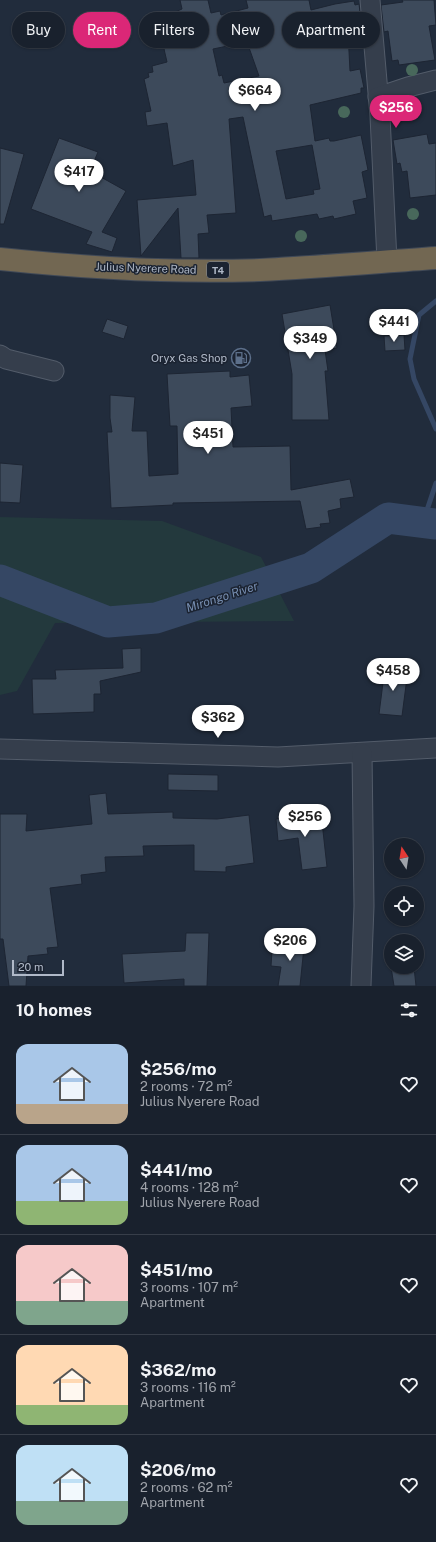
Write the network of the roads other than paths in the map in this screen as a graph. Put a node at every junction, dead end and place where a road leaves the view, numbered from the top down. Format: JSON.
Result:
{"nodes":[{"id":1,"x":370,"y":0,"type":"edge"},
{"id":2,"x":436,"y":80,"type":"edge"},
{"id":3,"x":378,"y":98,"type":"junction"},
{"id":4,"x":436,"y":258,"type":"edge"},
{"id":5,"x":0,"y":259,"type":"edge"},
{"id":6,"x":387,"y":261,"type":"junction"},
{"id":7,"x":0,"y":355,"type":"edge"},
{"id":8,"x":54,"y":371,"type":"dead end"},
{"id":9,"x":436,"y":748,"type":"edge"},
{"id":10,"x":0,"y":749,"type":"edge"},
{"id":11,"x":362,"y":752,"type":"junction"},
{"id":12,"x":361,"y":986,"type":"edge"}],
"edges":[{"from":1,"to":3,"type":"street"},
{"from":2,"to":3,"type":"street"},
{"from":3,"to":6,"type":"street"},
{"from":4,"to":6,"type":"highway","name":"Julius Nyerere Road","number":"T4"},
{"from":5,"to":6,"type":"highway","name":"Julius Nyerere Road","number":"T4"},
{"from":7,"to":8,"type":"street"},
{"from":9,"to":11,"type":"street"},
{"from":10,"to":11,"type":"street"},
{"from":11,"to":12,"type":"street"}]}
